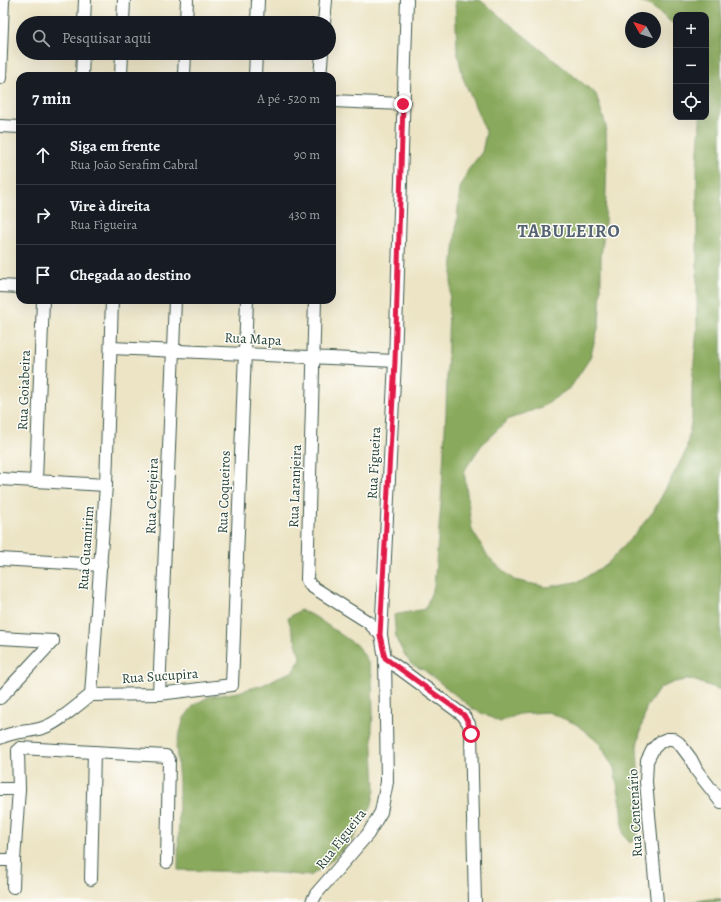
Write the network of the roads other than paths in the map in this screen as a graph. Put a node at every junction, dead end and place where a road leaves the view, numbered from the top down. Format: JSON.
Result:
{"nodes":[{"id":1,"x":3,"y":0,"type":"edge"},
{"id":2,"x":85,"y":0,"type":"edge"},
{"id":3,"x":124,"y":0,"type":"edge"},
{"id":4,"x":187,"y":0,"type":"edge"},
{"id":5,"x":258,"y":0,"type":"edge"},
{"id":6,"x":326,"y":0,"type":"edge"},
{"id":7,"x":407,"y":0,"type":"edge"},
{"id":8,"x":84,"y":16,"type":"edge"},
{"id":9,"x":123,"y":16,"type":"edge"},
{"id":10,"x":186,"y":16,"type":"edge"},
{"id":11,"x":257,"y":16,"type":"edge"},
{"id":12,"x":325,"y":16,"type":"edge"},
{"id":13,"x":83,"y":60,"type":"edge"},
{"id":14,"x":122,"y":60,"type":"edge"},
{"id":15,"x":185,"y":60,"type":"edge"},
{"id":16,"x":256,"y":60,"type":"edge"},
{"id":17,"x":321,"y":60,"type":"edge"},
{"id":18,"x":82,"y":72,"type":"edge"},
{"id":19,"x":121,"y":72,"type":"edge"},
{"id":20,"x":184,"y":72,"type":"edge"},
{"id":21,"x":255,"y":72,"type":"edge"},
{"id":22,"x":320,"y":72,"type":"edge"},
{"id":23,"x":0,"y":78,"type":"edge"},
{"id":24,"x":336,"y":101,"type":"edge"},
{"id":25,"x":403,"y":104,"type":"junction"},
{"id":26,"x":0,"y":126,"type":"edge"},
{"id":27,"x":16,"y":127,"type":"edge"},
{"id":28,"x":0,"y":286,"type":"edge"},
{"id":29,"x":16,"y":287,"type":"edge"},
{"id":30,"x":43,"y":304,"type":"edge"},
{"id":31,"x":112,"y":304,"type":"edge"},
{"id":32,"x":175,"y":304,"type":"edge"},
{"id":33,"x":247,"y":304,"type":"edge"},
{"id":34,"x":315,"y":304,"type":"edge"},
{"id":35,"x":111,"y":348,"type":"junction"},
{"id":36,"x":173,"y":351,"type":"junction"},
{"id":37,"x":245,"y":354,"type":"junction"},
{"id":38,"x":314,"y":357,"type":"junction"},
{"id":39,"x":395,"y":361,"type":"junction"},
{"id":40,"x":0,"y":478,"type":"edge"},
{"id":41,"x":36,"y":480,"type":"junction"},
{"id":42,"x":106,"y":485,"type":"junction"},
{"id":43,"x":0,"y":559,"type":"edge"},
{"id":44,"x":101,"y":565,"type":"junction"},
{"id":45,"x":380,"y":635,"type":"junction"},
{"id":46,"x":0,"y":638,"type":"edge"},
{"id":47,"x":385,"y":658,"type":"junction"},
{"id":48,"x":232,"y":685,"type":"joint"},
{"id":49,"x":159,"y":694,"type":"junction"},
{"id":50,"x":91,"y":695,"type":"junction"},
{"id":51,"x":0,"y":698,"type":"edge"},
{"id":52,"x":0,"y":738,"type":"edge"},
{"id":53,"x":94,"y":752,"type":"junction"},
{"id":54,"x":0,"y":789,"type":"edge"},
{"id":55,"x":19,"y":789,"type":"junction"},
{"id":56,"x":721,"y":802,"type":"edge"},
{"id":57,"x":0,"y":860,"type":"edge"},
{"id":58,"x":14,"y":860,"type":"junction"},
{"id":59,"x":167,"y":862,"type":"dead end"},
{"id":60,"x":91,"y":879,"type":"dead end"},
{"id":61,"x":13,"y":887,"type":"dead end"},
{"id":62,"x":312,"y":902,"type":"edge"},
{"id":63,"x":476,"y":902,"type":"edge"},
{"id":64,"x":657,"y":902,"type":"edge"}],
"edges":[{"from":1,"to":23,"type":"street"},
{"from":2,"to":8,"type":"street"},
{"from":3,"to":9,"type":"street"},
{"from":4,"to":10,"type":"street"},
{"from":5,"to":11,"type":"street"},
{"from":6,"to":12,"type":"street"},
{"from":7,"to":25,"type":"street","name":"Rua Figueira"},
{"from":13,"to":18,"type":"street"},
{"from":14,"to":19,"type":"street"},
{"from":15,"to":20,"type":"street"},
{"from":16,"to":21,"type":"street"},
{"from":17,"to":22,"type":"street"},
{"from":24,"to":25,"type":"street"},
{"from":25,"to":39,"type":"street","name":"Rua Figueira"},
{"from":26,"to":27,"type":"street"},
{"from":28,"to":29,"type":"street"},
{"from":30,"to":41,"type":"street","name":"Rua Goiabeira"},
{"from":31,"to":35,"type":"street","name":"Rua Guamirim"},
{"from":32,"to":36,"type":"street","name":"Rua Cerejeira"},
{"from":33,"to":37,"type":"street","name":"Rua Coqueiros"},
{"from":34,"to":38,"type":"street","name":"Rua Laranjeira"},
{"from":35,"to":36,"type":"street","name":"Rua Mapa"},
{"from":35,"to":42,"type":"street","name":"Rua Guamirim"},
{"from":36,"to":37,"type":"street","name":"Rua Mapa"},
{"from":36,"to":49,"type":"street","name":"Rua Cerejeira"},
{"from":37,"to":38,"type":"street","name":"Rua Mapa"},
{"from":37,"to":48,"type":"street","name":"Rua Coqueiros"},
{"from":38,"to":39,"type":"street","name":"Rua Mapa"},
{"from":38,"to":45,"type":"street","name":"Rua Laranjeira"},
{"from":39,"to":45,"type":"street","name":"Rua Figueira"},
{"from":40,"to":41,"type":"street"},
{"from":41,"to":42,"type":"street"},
{"from":42,"to":44,"type":"street","name":"Rua Guamirim"},
{"from":43,"to":44,"type":"street"},
{"from":44,"to":50,"type":"street","name":"Rua Guamirim"},
{"from":45,"to":47,"type":"street","name":"Rua Figueira"},
{"from":46,"to":51,"type":"street"},
{"from":47,"to":62,"type":"street","name":"Rua Figueira"},
{"from":47,"to":63,"type":"street"},
{"from":48,"to":49,"type":"street","name":"Rua Sucupira"},
{"from":49,"to":50,"type":"street","name":"Rua Sucupira"},
{"from":50,"to":52,"type":"street"},
{"from":53,"to":55,"type":"street"},
{"from":53,"to":59,"type":"street"},
{"from":53,"to":60,"type":"street"},
{"from":54,"to":55,"type":"street"},
{"from":55,"to":58,"type":"street"},
{"from":56,"to":64,"type":"street","name":"Rua Centenário"},
{"from":57,"to":58,"type":"street"},
{"from":58,"to":61,"type":"street"}]}
